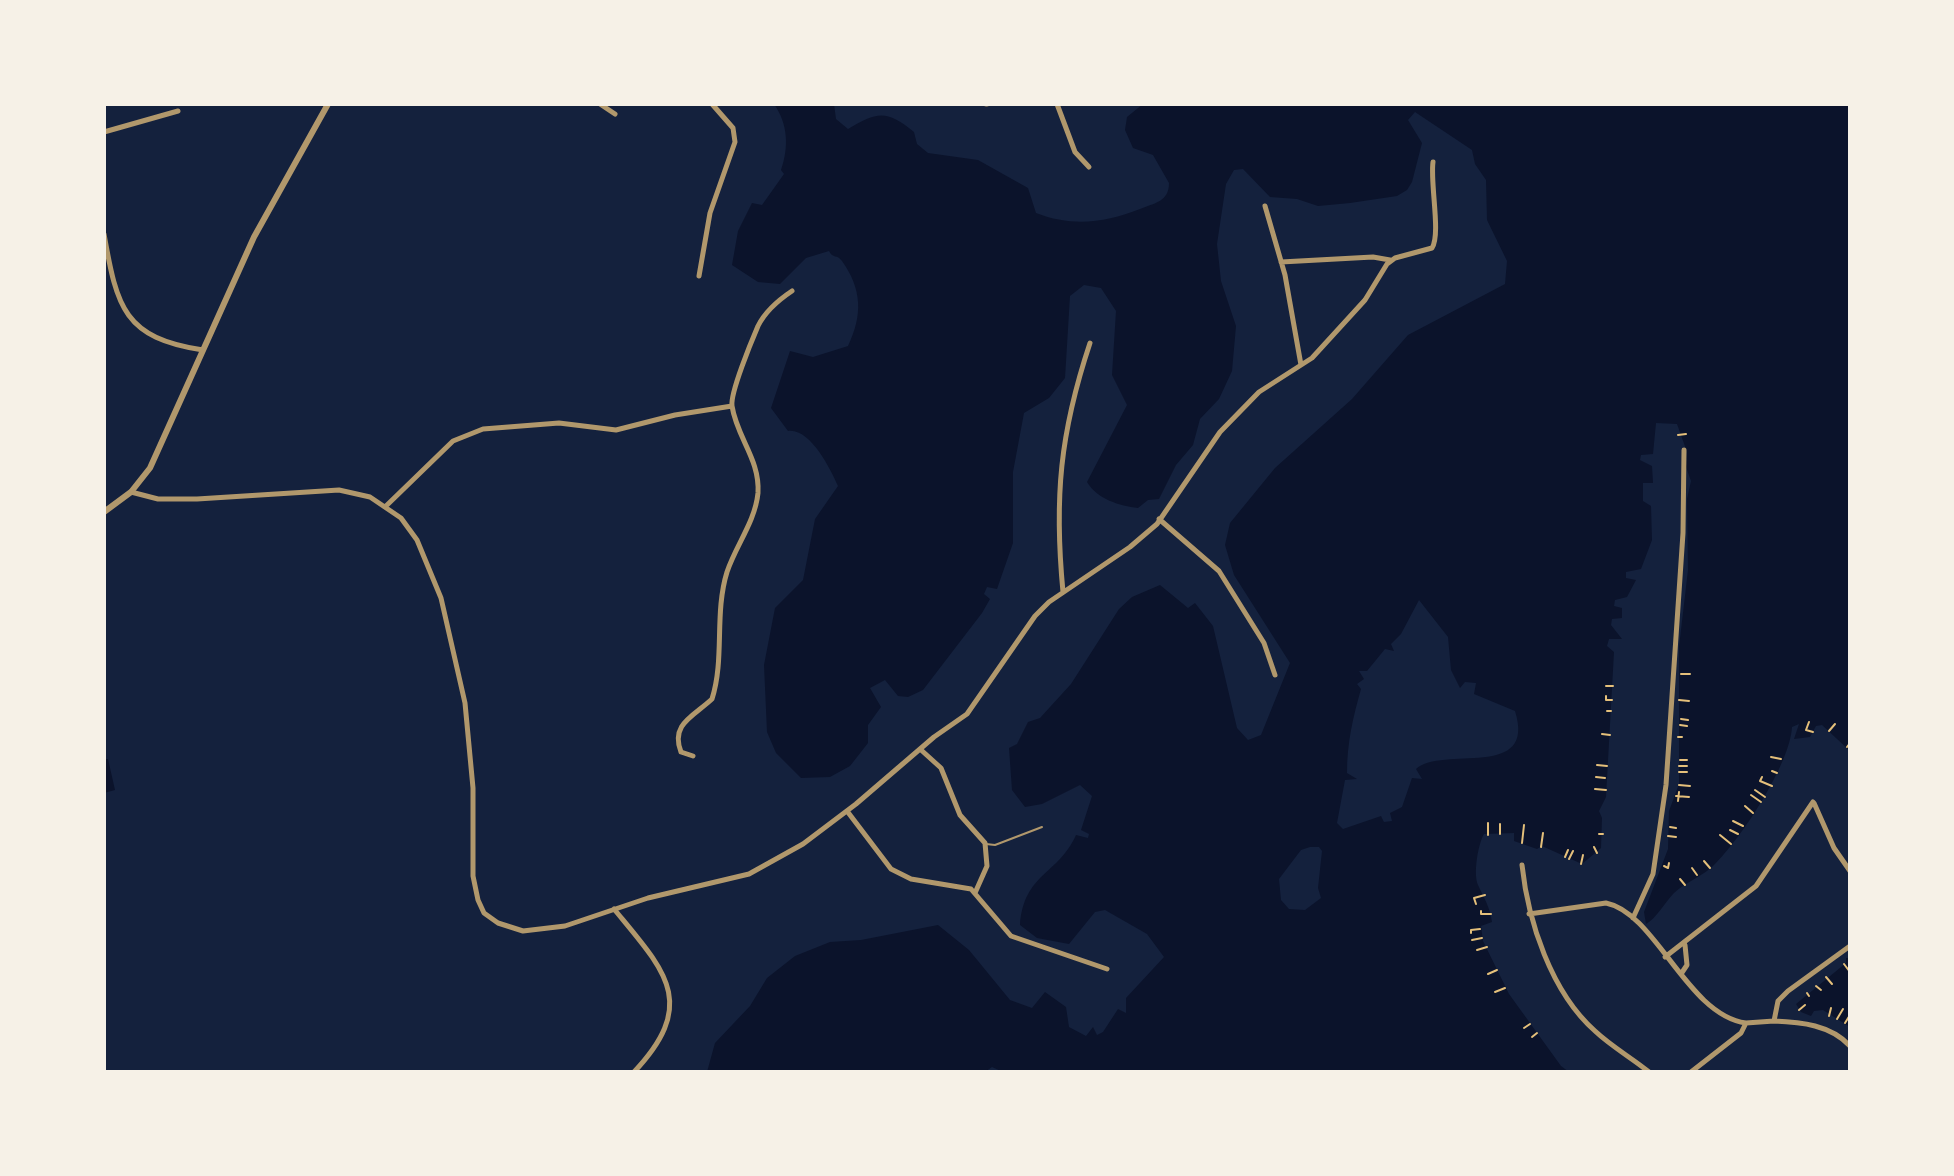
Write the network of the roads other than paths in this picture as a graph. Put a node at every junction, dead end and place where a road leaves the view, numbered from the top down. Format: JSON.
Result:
{"nodes":[{"id":1,"x":328,"y":104,"type":"edge"},
{"id":2,"x":600,"y":104,"type":"edge"},
{"id":3,"x":712,"y":104,"type":"edge"},
{"id":4,"x":1057,"y":104,"type":"edge"},
{"id":5,"x":178,"y":111,"type":"dead end"},
{"id":6,"x":615,"y":114,"type":"dead end"},
{"id":7,"x":104,"y":132,"type":"edge"},
{"id":8,"x":1433,"y":162,"type":"dead end"},
{"id":9,"x":1089,"y":167,"type":"dead end"},
{"id":10,"x":1265,"y":206,"type":"dead end"},
{"id":11,"x":104,"y":234,"type":"edge"},
{"id":12,"x":1391,"y":261,"type":"junction"},
{"id":13,"x":1281,"y":262,"type":"junction"},
{"id":14,"x":699,"y":276,"type":"dead end"},
{"id":15,"x":792,"y":291,"type":"dead end"},
{"id":16,"x":1090,"y":343,"type":"dead end"},
{"id":17,"x":203,"y":350,"type":"junction"},
{"id":18,"x":1301,"y":366,"type":"junction"},
{"id":19,"x":732,"y":406,"type":"junction"},
{"id":20,"x":1684,"y":450,"type":"dead end"},
{"id":21,"x":131,"y":492,"type":"junction"},
{"id":22,"x":386,"y":506,"type":"junction"},
{"id":23,"x":104,"y":512,"type":"edge"},
{"id":24,"x":1159,"y":519,"type":"junction"},
{"id":25,"x":1063,"y":592,"type":"junction"},
{"id":26,"x":1275,"y":675,"type":"dead end"},
{"id":27,"x":920,"y":749,"type":"junction"},
{"id":28,"x":693,"y":756,"type":"dead end"},
{"id":29,"x":847,"y":811,"type":"junction"},
{"id":30,"x":1042,"y":827,"type":"dead end"},
{"id":31,"x":985,"y":843,"type":"junction"},
{"id":32,"x":1522,"y":865,"type":"dead end"},
{"id":33,"x":1850,"y":871,"type":"edge"},
{"id":34,"x":975,"y":893,"type":"junction"},
{"id":35,"x":614,"y":909,"type":"junction"},
{"id":36,"x":1529,"y":914,"type":"junction"},
{"id":37,"x":1633,"y":918,"type":"junction"},
{"id":38,"x":1685,"y":945,"type":"junction"},
{"id":39,"x":1850,"y":946,"type":"edge"},
{"id":40,"x":1665,"y":957,"type":"junction"},
{"id":41,"x":1107,"y":969,"type":"dead end"},
{"id":42,"x":1681,"y":975,"type":"junction"},
{"id":43,"x":1774,"y":1021,"type":"junction"},
{"id":44,"x":1746,"y":1023,"type":"junction"},
{"id":45,"x":1850,"y":1046,"type":"edge"},
{"id":46,"x":640,"y":1065,"type":"junction"},
{"id":47,"x":634,"y":1072,"type":"edge"},
{"id":48,"x":644,"y":1072,"type":"edge"},
{"id":49,"x":1649,"y":1072,"type":"edge"},
{"id":50,"x":1691,"y":1072,"type":"edge"}],
"edges":[{"from":1,"to":17,"type":"street"},
{"from":2,"to":6,"type":"street"},
{"from":3,"to":14,"type":"street"},
{"from":4,"to":9,"type":"street"},
{"from":5,"to":7,"type":"street"},
{"from":8,"to":12,"type":"street"},
{"from":10,"to":13,"type":"street"},
{"from":11,"to":17,"type":"street"},
{"from":12,"to":13,"type":"street"},
{"from":12,"to":18,"type":"street"},
{"from":13,"to":18,"type":"street"},
{"from":15,"to":19,"type":"street"},
{"from":16,"to":25,"type":"street"},
{"from":17,"to":21,"type":"street"},
{"from":18,"to":24,"type":"street"},
{"from":19,"to":22,"type":"street"},
{"from":19,"to":28,"type":"street"},
{"from":20,"to":37,"type":"street"},
{"from":21,"to":22,"type":"street"},
{"from":21,"to":23,"type":"street"},
{"from":22,"to":35,"type":"street"},
{"from":24,"to":25,"type":"street"},
{"from":24,"to":26,"type":"street"},
{"from":25,"to":27,"type":"street"},
{"from":27,"to":29,"type":"street"},
{"from":27,"to":31,"type":"street"},
{"from":29,"to":34,"type":"street"},
{"from":29,"to":35,"type":"street"},
{"from":30,"to":31,"type":"lane"},
{"from":31,"to":34,"type":"street"},
{"from":32,"to":36,"type":"street"},
{"from":33,"to":38,"type":"street"},
{"from":34,"to":41,"type":"street"},
{"from":35,"to":46,"type":"street"},
{"from":36,"to":37,"type":"street"},
{"from":36,"to":49,"type":"street"},
{"from":37,"to":40,"type":"street"},
{"from":38,"to":40,"type":"street"},
{"from":38,"to":42,"type":"street"},
{"from":39,"to":43,"type":"street"},
{"from":40,"to":42,"type":"street"},
{"from":42,"to":44,"type":"street"},
{"from":43,"to":44,"type":"street"},
{"from":43,"to":45,"type":"street"},
{"from":44,"to":50,"type":"street"},
{"from":46,"to":47,"type":"street"},
{"from":46,"to":48,"type":"street"}]}
